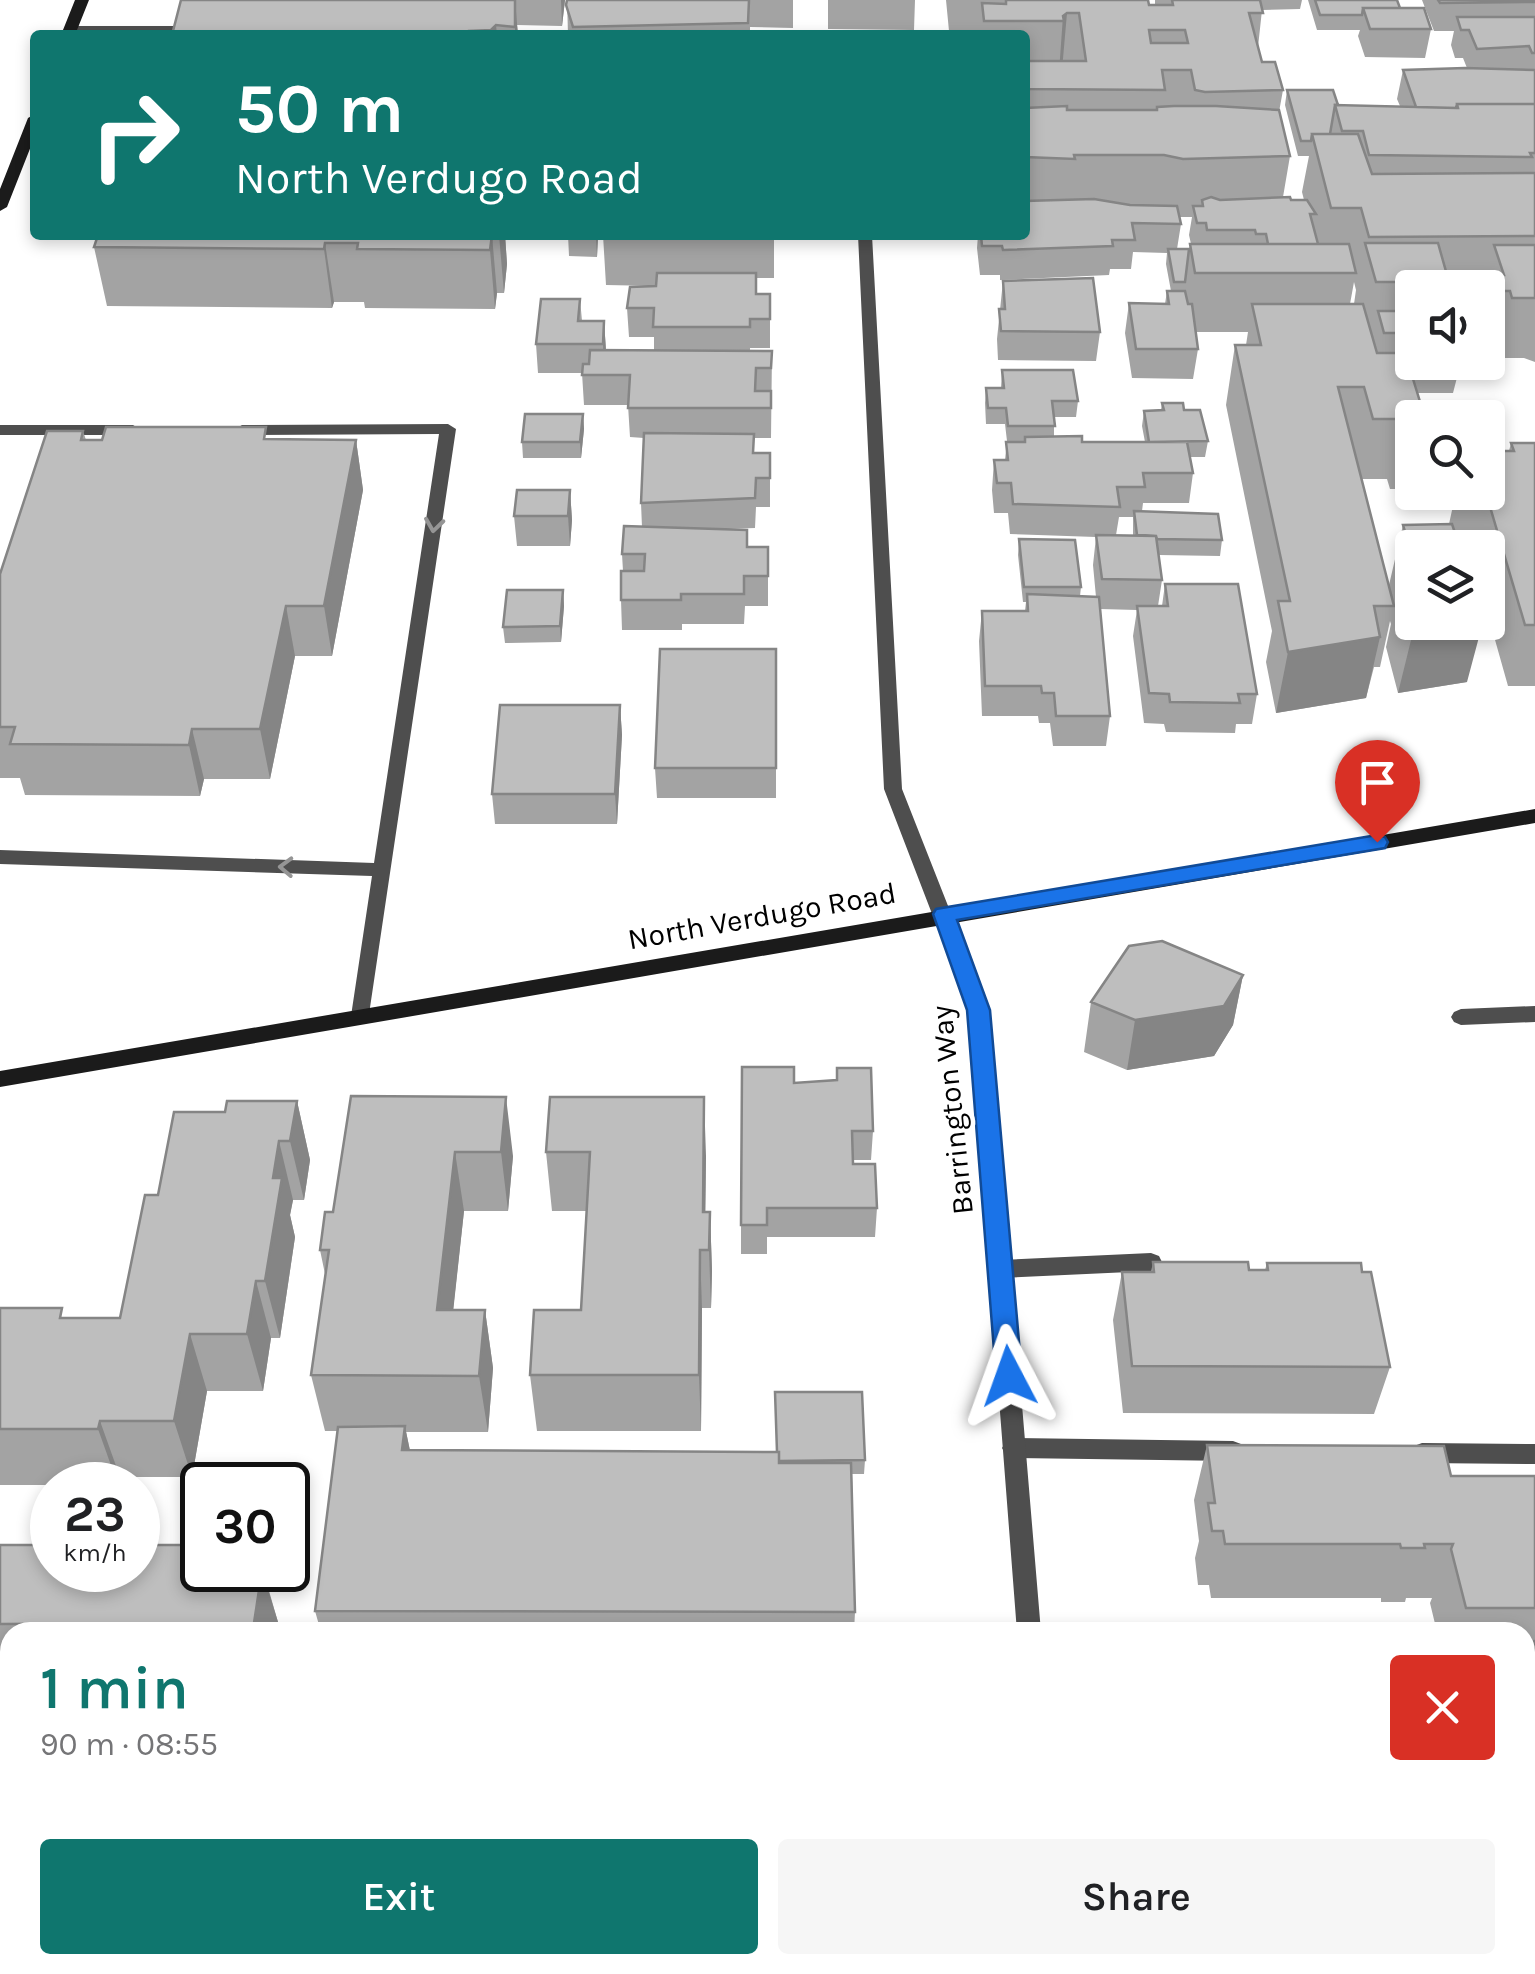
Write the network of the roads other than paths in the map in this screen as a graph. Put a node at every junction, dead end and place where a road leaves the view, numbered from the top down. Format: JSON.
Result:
{"nodes":[{"id":1,"x":82,"y":0,"type":"edge"},
{"id":2,"x":70,"y":30,"type":"edge"},
{"id":3,"x":30,"y":131,"type":"edge"},
{"id":4,"x":0,"y":206,"type":"edge"},
{"id":5,"x":865,"y":240,"type":"edge"},
{"id":6,"x":0,"y":430,"type":"edge"},
{"id":7,"x":152,"y":430,"type":"edge"},
{"id":8,"x":231,"y":430,"type":"edge"},
{"id":9,"x":1535,"y":816,"type":"edge"},
{"id":10,"x":0,"y":857,"type":"edge"},
{"id":11,"x":384,"y":870,"type":"junction"},
{"id":12,"x":944,"y":914,"type":"junction"},
{"id":13,"x":1535,"y":1014,"type":"edge"},
{"id":14,"x":362,"y":1016,"type":"junction"},
{"id":15,"x":1461,"y":1017,"type":"dead end"},
{"id":16,"x":0,"y":1079,"type":"edge"},
{"id":17,"x":1150,"y":1262,"type":"edge"},
{"id":18,"x":1000,"y":1269,"type":"junction"},
{"id":19,"x":1014,"y":1448,"type":"junction"},
{"id":20,"x":1264,"y":1451,"type":"edge"},
{"id":21,"x":1400,"y":1452,"type":"edge"},
{"id":22,"x":1535,"y":1454,"type":"edge"},
{"id":23,"x":1028,"y":1622,"type":"edge"}],
"edges":[{"from":1,"to":2,"type":"main road"},
{"from":3,"to":4,"type":"main road"},
{"from":5,"to":12,"type":"street","name":"Barrington Way"},
{"from":6,"to":7,"type":"street"},
{"from":8,"to":11,"type":"street","one_way":true},
{"from":9,"to":12,"type":"main road","name":"North Verdugo Road"},
{"from":11,"to":10,"type":"street","one_way":true},
{"from":11,"to":14,"type":"street"},
{"from":12,"to":14,"type":"main road","name":"North Verdugo Road"},
{"from":12,"to":18,"type":"street","name":"Barrington Way"},
{"from":13,"to":15,"type":"street"},
{"from":14,"to":16,"type":"main road","name":"North Verdugo Road"},
{"from":17,"to":18,"type":"street"},
{"from":18,"to":19,"type":"street","name":"Barrington Way"},
{"from":19,"to":20,"type":"street"},
{"from":19,"to":23,"type":"street","name":"Barrington Way"},
{"from":21,"to":22,"type":"street"}]}
